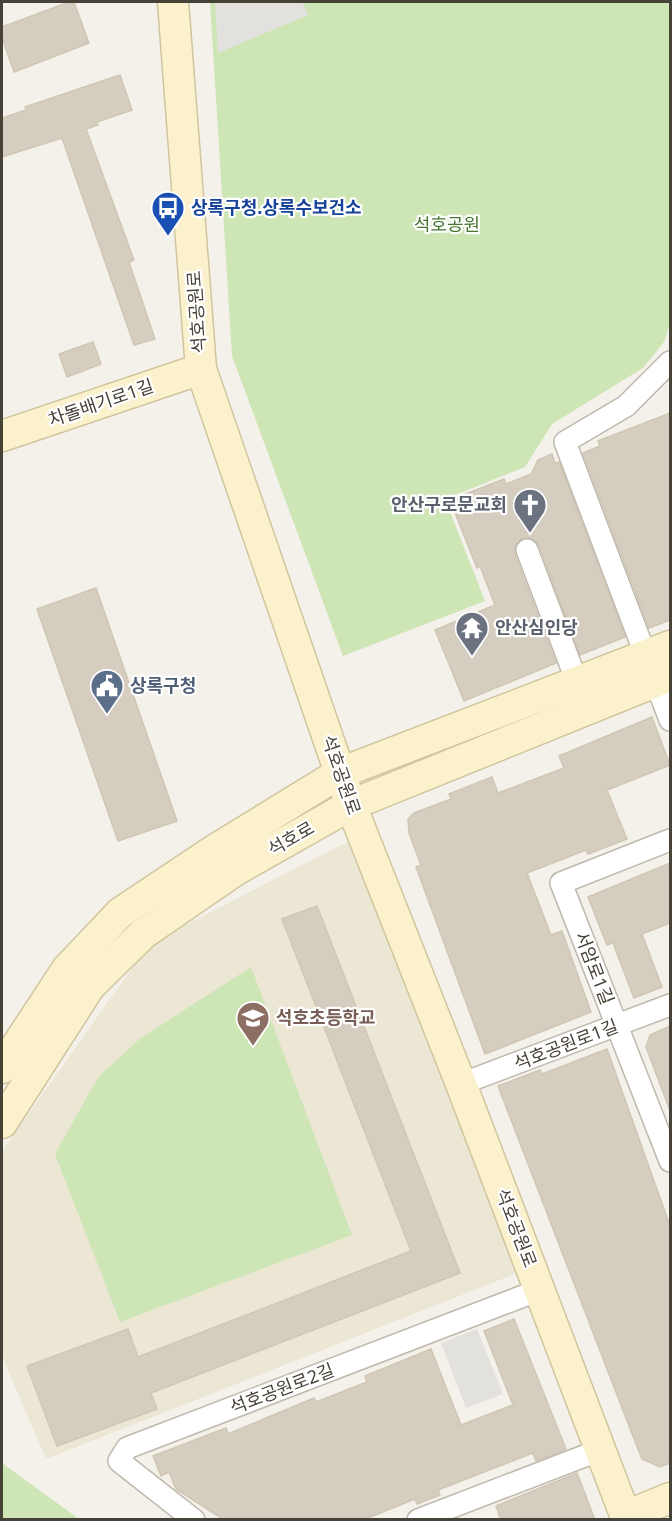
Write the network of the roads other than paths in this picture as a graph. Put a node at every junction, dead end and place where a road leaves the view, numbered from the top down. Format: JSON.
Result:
{"nodes":[{"id":1,"x":173,"y":2,"type":"edge"},
{"id":2,"x":670,"y":362,"type":"edge"},
{"id":3,"x":201,"y":369,"type":"junction"},
{"id":4,"x":2,"y":436,"type":"edge"},
{"id":5,"x":527,"y":550,"type":"dead end"},
{"id":6,"x":661,"y":665,"type":"edge"},
{"id":7,"x":577,"y":682,"type":"junction"},
{"id":8,"x":670,"y":720,"type":"edge"},
{"id":9,"x":340,"y":772,"type":"junction"},
{"id":10,"x":351,"y":805,"type":"junction"},
{"id":11,"x":670,"y":840,"type":"edge"},
{"id":12,"x":670,"y":1005,"type":"edge"},
{"id":13,"x":617,"y":1026,"type":"junction"},
{"id":14,"x":2,"y":1068,"type":"edge"},
{"id":15,"x":461,"y":1084,"type":"junction"},
{"id":16,"x":2,"y":1123,"type":"edge"},
{"id":17,"x":670,"y":1161,"type":"edge"},
{"id":18,"x":539,"y":1290,"type":"junction"},
{"id":19,"x":600,"y":1450,"type":"junction"},
{"id":20,"x":670,"y":1498,"type":"edge"},
{"id":21,"x":627,"y":1518,"type":"edge"},
{"id":22,"x":194,"y":1520,"type":"edge"},
{"id":23,"x":418,"y":1520,"type":"edge"}],
"edges":[{"from":1,"to":3,"type":"street","name":"석호공원로"},
{"from":2,"to":6,"type":"street"},
{"from":3,"to":4,"type":"street","name":"차돌배기로1길"},
{"from":3,"to":9,"type":"street","name":"석호공원로"},
{"from":5,"to":7,"type":"street"},
{"from":6,"to":7,"type":"street","name":"석호로"},
{"from":6,"to":8,"type":"street"},
{"from":6,"to":10,"type":"street","name":"석호로"},
{"from":7,"to":9,"type":"street","name":"석호로"},
{"from":9,"to":10,"type":"street","name":"석호공원로"},
{"from":9,"to":14,"type":"street","name":"석호로"},
{"from":10,"to":15,"type":"street","name":"석호공원로"},
{"from":10,"to":16,"type":"street","name":"석호로"},
{"from":11,"to":13,"type":"street","name":"서암로1길"},
{"from":12,"to":13,"type":"street","name":"석호공원로1길"},
{"from":13,"to":15,"type":"street","name":"석호공원로1길"},
{"from":13,"to":17,"type":"street","name":"서암로1길"},
{"from":15,"to":18,"type":"street","name":"석호공원로"},
{"from":18,"to":19,"type":"street","name":"석호공원로"},
{"from":18,"to":22,"type":"street","name":"석호공원로2길"},
{"from":19,"to":21,"type":"street","name":"석호공원로"},
{"from":19,"to":23,"type":"street"},
{"from":20,"to":21,"type":"street"}]}
